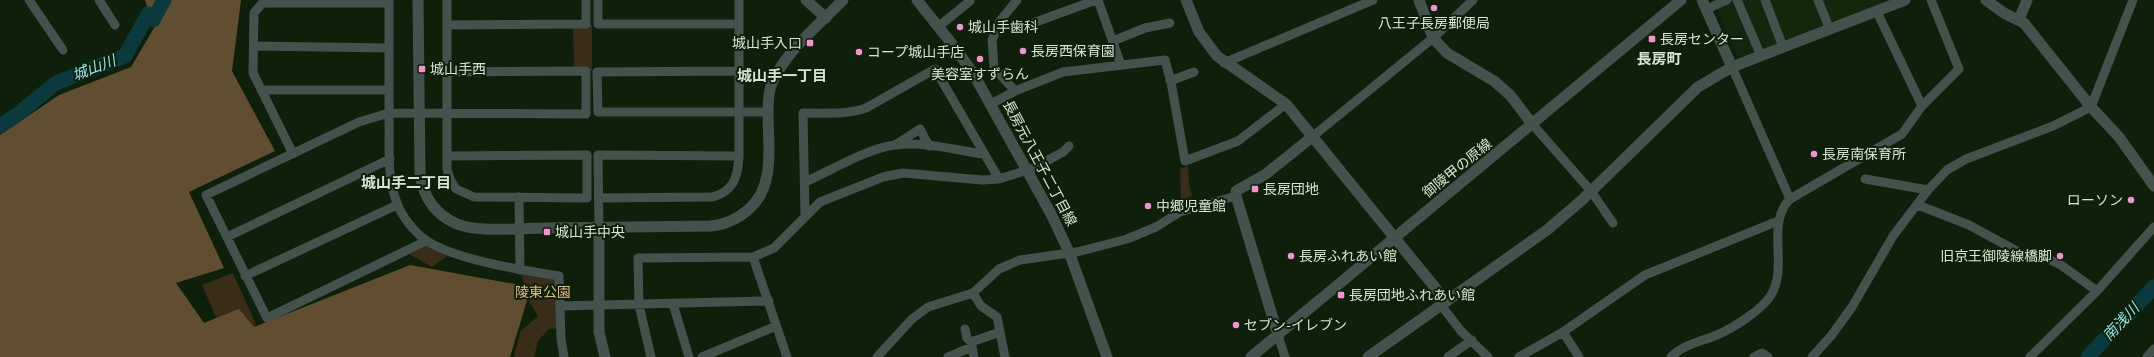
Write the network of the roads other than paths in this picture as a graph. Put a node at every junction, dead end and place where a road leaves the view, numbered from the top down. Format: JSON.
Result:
{"nodes":[{"id":1,"x":29,"y":0,"type":"edge"},
{"id":2,"x":99,"y":0,"type":"edge"},
{"id":3,"x":418,"y":0,"type":"edge"},
{"id":4,"x":447,"y":0,"type":"edge"},
{"id":5,"x":586,"y":0,"type":"edge"},
{"id":6,"x":598,"y":0,"type":"edge"},
{"id":7,"x":739,"y":0,"type":"edge"},
{"id":8,"x":806,"y":0,"type":"edge"},
{"id":9,"x":843,"y":0,"type":"edge"},
{"id":10,"x":916,"y":0,"type":"edge"},
{"id":11,"x":1018,"y":0,"type":"edge"},
{"id":12,"x":1097,"y":0,"type":"edge"},
{"id":13,"x":1186,"y":0,"type":"edge"},
{"id":14,"x":1373,"y":0,"type":"edge"},
{"id":15,"x":1419,"y":0,"type":"edge"},
{"id":16,"x":1473,"y":0,"type":"edge"},
{"id":17,"x":1681,"y":0,"type":"edge"},
{"id":18,"x":1727,"y":0,"type":"edge"},
{"id":19,"x":1738,"y":0,"type":"edge"},
{"id":20,"x":1765,"y":0,"type":"edge"},
{"id":21,"x":1818,"y":0,"type":"edge"},
{"id":22,"x":1905,"y":0,"type":"edge"},
{"id":23,"x":1930,"y":0,"type":"edge"},
{"id":24,"x":1986,"y":0,"type":"edge"},
{"id":25,"x":2027,"y":0,"type":"edge"},
{"id":26,"x":2133,"y":0,"type":"edge"},
{"id":27,"x":389,"y":1,"type":"edge"},
{"id":28,"x":264,"y":2,"type":"edge"},
{"id":29,"x":965,"y":2,"type":"edge"},
{"id":30,"x":1705,"y":5,"type":"edge"},
{"id":31,"x":1877,"y":12,"type":"junction"},
{"id":32,"x":826,"y":18,"type":"junction"},
{"id":33,"x":2019,"y":20,"type":"junction"},
{"id":34,"x":1170,"y":23,"type":"dead end"},
{"id":35,"x":447,"y":24,"type":"junction"},
{"id":36,"x":739,"y":24,"type":"junction"},
{"id":37,"x":115,"y":25,"type":"dead end"},
{"id":38,"x":938,"y":27,"type":"junction"},
{"id":39,"x":1022,"y":27,"type":"dead end"},
{"id":40,"x":1830,"y":30,"type":"junction"},
{"id":41,"x":1434,"y":38,"type":"junction"},
{"id":42,"x":1113,"y":41,"type":"junction"},
{"id":43,"x":254,"y":46,"type":"junction"},
{"id":44,"x":1783,"y":47,"type":"junction"},
{"id":45,"x":388,"y":48,"type":"junction"},
{"id":46,"x":63,"y":50,"type":"dead end"},
{"id":47,"x":1761,"y":56,"type":"junction"},
{"id":48,"x":1224,"y":63,"type":"junction"},
{"id":49,"x":1121,"y":65,"type":"junction"},
{"id":50,"x":1732,"y":67,"type":"junction"},
{"id":51,"x":739,"y":71,"type":"junction"},
{"id":52,"x":447,"y":72,"type":"junction"},
{"id":53,"x":1194,"y":72,"type":"dead end"},
{"id":54,"x":1170,"y":81,"type":"junction"},
{"id":55,"x":261,"y":90,"type":"junction"},
{"id":56,"x":388,"y":90,"type":"junction"},
{"id":57,"x":1016,"y":91,"type":"junction"},
{"id":58,"x":991,"y":104,"type":"junction"},
{"id":59,"x":1286,"y":104,"type":"junction"},
{"id":60,"x":1922,"y":106,"type":"junction"},
{"id":61,"x":2091,"y":107,"type":"junction"},
{"id":62,"x":739,"y":112,"type":"junction"},
{"id":63,"x":768,"y":112,"type":"junction"},
{"id":64,"x":389,"y":113,"type":"junction"},
{"id":65,"x":419,"y":114,"type":"junction"},
{"id":66,"x":447,"y":114,"type":"junction"},
{"id":67,"x":1533,"y":125,"type":"junction"},
{"id":68,"x":1312,"y":137,"type":"junction"},
{"id":69,"x":895,"y":145,"type":"junction"},
{"id":70,"x":929,"y":146,"type":"junction"},
{"id":71,"x":1069,"y":146,"type":"dead end"},
{"id":72,"x":293,"y":154,"type":"junction"},
{"id":73,"x":983,"y":154,"type":"junction"},
{"id":74,"x":447,"y":156,"type":"junction"},
{"id":75,"x":739,"y":156,"type":"junction"},
{"id":76,"x":390,"y":160,"type":"junction"},
{"id":77,"x":1027,"y":171,"type":"junction"},
{"id":78,"x":998,"y":179,"type":"junction"},
{"id":79,"x":1865,"y":179,"type":"dead end"},
{"id":80,"x":805,"y":182,"type":"junction"},
{"id":81,"x":2154,"y":186,"type":"edge"},
{"id":82,"x":1591,"y":190,"type":"junction"},
{"id":83,"x":1928,"y":190,"type":"junction"},
{"id":84,"x":1236,"y":196,"type":"junction"},
{"id":85,"x":519,"y":198,"type":"junction"},
{"id":86,"x":599,"y":198,"type":"junction"},
{"id":87,"x":1790,"y":199,"type":"junction"},
{"id":88,"x":397,"y":204,"type":"junction"},
{"id":89,"x":1918,"y":205,"type":"junction"},
{"id":90,"x":805,"y":216,"type":"junction"},
{"id":91,"x":1778,"y":221,"type":"junction"},
{"id":92,"x":1613,"y":223,"type":"dead end"},
{"id":93,"x":599,"y":227,"type":"junction"},
{"id":94,"x":2154,"y":227,"type":"edge"},
{"id":95,"x":520,"y":228,"type":"junction"},
{"id":96,"x":227,"y":236,"type":"junction"},
{"id":97,"x":1396,"y":237,"type":"junction"},
{"id":98,"x":426,"y":241,"type":"junction"},
{"id":99,"x":1069,"y":252,"type":"junction"},
{"id":100,"x":753,"y":257,"type":"junction"},
{"id":101,"x":520,"y":270,"type":"junction"},
{"id":102,"x":245,"y":276,"type":"junction"},
{"id":103,"x":2097,"y":291,"type":"junction"},
{"id":104,"x":973,"y":293,"type":"junction"},
{"id":105,"x":769,"y":302,"type":"junction"},
{"id":106,"x":1443,"y":303,"type":"junction"},
{"id":107,"x":673,"y":304,"type":"junction"},
{"id":108,"x":639,"y":305,"type":"junction"},
{"id":109,"x":560,"y":306,"type":"junction"},
{"id":110,"x":599,"y":306,"type":"junction"},
{"id":111,"x":776,"y":326,"type":"junction"},
{"id":112,"x":965,"y":329,"type":"dead end"},
{"id":113,"x":1000,"y":332,"type":"junction"},
{"id":114,"x":1563,"y":332,"type":"junction"},
{"id":115,"x":1278,"y":335,"type":"junction"},
{"id":116,"x":1472,"y":340,"type":"junction"},
{"id":117,"x":972,"y":344,"type":"junction"},
{"id":118,"x":2154,"y":349,"type":"edge"},
{"id":119,"x":564,"y":357,"type":"edge"},
{"id":120,"x":605,"y":357,"type":"edge"},
{"id":121,"x":651,"y":357,"type":"edge"},
{"id":122,"x":689,"y":357,"type":"edge"},
{"id":123,"x":702,"y":357,"type":"edge"},
{"id":124,"x":788,"y":357,"type":"edge"},
{"id":125,"x":877,"y":357,"type":"edge"},
{"id":126,"x":948,"y":357,"type":"edge"},
{"id":127,"x":974,"y":357,"type":"edge"},
{"id":128,"x":1005,"y":357,"type":"edge"},
{"id":129,"x":1107,"y":357,"type":"edge"},
{"id":130,"x":1251,"y":357,"type":"edge"},
{"id":131,"x":1285,"y":357,"type":"edge"},
{"id":132,"x":1368,"y":357,"type":"edge"},
{"id":133,"x":1448,"y":357,"type":"edge"},
{"id":134,"x":1488,"y":357,"type":"edge"},
{"id":135,"x":1519,"y":357,"type":"edge"},
{"id":136,"x":1579,"y":357,"type":"edge"},
{"id":137,"x":1671,"y":357,"type":"edge"},
{"id":138,"x":1754,"y":357,"type":"edge"},
{"id":139,"x":1768,"y":357,"type":"edge"},
{"id":140,"x":1812,"y":357,"type":"edge"},
{"id":141,"x":2030,"y":357,"type":"edge"},
{"id":142,"x":2147,"y":357,"type":"edge"}],
"edges":[{"from":1,"to":46,"type":"street"},
{"from":2,"to":37,"type":"street"},
{"from":3,"to":65,"type":"street"},
{"from":4,"to":35,"type":"street"},
{"from":5,"to":35,"type":"street"},
{"from":6,"to":36,"type":"street"},
{"from":7,"to":36,"type":"street"},
{"from":8,"to":32,"type":"street"},
{"from":9,"to":32,"type":"street"},
{"from":10,"to":38,"type":"street","name":"長房元八王子二丁目線"},
{"from":11,"to":57,"type":"street"},
{"from":12,"to":39,"type":"street"},
{"from":12,"to":42,"type":"street"},
{"from":13,"to":48,"type":"street"},
{"from":14,"to":48,"type":"street"},
{"from":15,"to":41,"type":"street"},
{"from":16,"to":41,"type":"street"},
{"from":17,"to":67,"type":"street","name":"御陵甲の原線"},
{"from":18,"to":30,"type":"street"},
{"from":19,"to":47,"type":"street"},
{"from":20,"to":44,"type":"street"},
{"from":21,"to":40,"type":"street"},
{"from":22,"to":31,"type":"street"},
{"from":23,"to":60,"type":"street"},
{"from":24,"to":33,"type":"street"},
{"from":25,"to":33,"type":"street"},
{"from":26,"to":61,"type":"street"},
{"from":27,"to":28,"type":"street"},
{"from":27,"to":45,"type":"street"},
{"from":28,"to":43,"type":"street"},
{"from":29,"to":38,"type":"street"},
{"from":30,"to":50,"type":"street"},
{"from":31,"to":40,"type":"street"},
{"from":31,"to":60,"type":"street"},
{"from":32,"to":63,"type":"street"},
{"from":33,"to":61,"type":"street"},
{"from":34,"to":42,"type":"street"},
{"from":35,"to":52,"type":"street"},
{"from":36,"to":51,"type":"street"},
{"from":38,"to":58,"type":"street","name":"長房元八王子二丁目線"},
{"from":40,"to":44,"type":"street"},
{"from":41,"to":67,"type":"street"},
{"from":41,"to":68,"type":"street"},
{"from":42,"to":49,"type":"street"},
{"from":43,"to":45,"type":"street"},
{"from":43,"to":55,"type":"street"},
{"from":44,"to":47,"type":"street"},
{"from":45,"to":56,"type":"street"},
{"from":47,"to":50,"type":"street"},
{"from":48,"to":59,"type":"street"},
{"from":49,"to":54,"type":"street"},
{"from":49,"to":57,"type":"street"},
{"from":50,"to":82,"type":"street"},
{"from":50,"to":87,"type":"street"},
{"from":51,"to":62,"type":"street"},
{"from":51,"to":62,"type":"street"},
{"from":52,"to":66,"type":"street"},
{"from":52,"to":66,"type":"street"},
{"from":53,"to":54,"type":"street"},
{"from":54,"to":59,"type":"street"},
{"from":55,"to":56,"type":"street"},
{"from":55,"to":72,"type":"street"},
{"from":56,"to":64,"type":"street"},
{"from":57,"to":58,"type":"street"},
{"from":58,"to":77,"type":"street","name":"長房元八王子二丁目線"},
{"from":59,"to":68,"type":"street"},
{"from":60,"to":87,"type":"street"},
{"from":61,"to":81,"type":"street"},
{"from":61,"to":83,"type":"street"},
{"from":62,"to":63,"type":"street"},
{"from":62,"to":75,"type":"street"},
{"from":63,"to":93,"type":"street"},
{"from":64,"to":65,"type":"street"},
{"from":64,"to":72,"type":"street"},
{"from":64,"to":76,"type":"street"},
{"from":65,"to":66,"type":"street"},
{"from":65,"to":95,"type":"street"},
{"from":66,"to":74,"type":"street"},
{"from":67,"to":82,"type":"street"},
{"from":67,"to":97,"type":"street","name":"御陵甲の原線"},
{"from":68,"to":84,"type":"street"},
{"from":68,"to":97,"type":"street"},
{"from":69,"to":70,"type":"street"},
{"from":69,"to":70,"type":"street"},
{"from":69,"to":80,"type":"street"},
{"from":70,"to":73,"type":"street"},
{"from":71,"to":77,"type":"street"},
{"from":72,"to":96,"type":"street"},
{"from":73,"to":78,"type":"street"},
{"from":73,"to":80,"type":"street"},
{"from":74,"to":85,"type":"street"},
{"from":74,"to":85,"type":"street"},
{"from":75,"to":86,"type":"street"},
{"from":75,"to":86,"type":"street"},
{"from":76,"to":88,"type":"street"},
{"from":76,"to":96,"type":"street"},
{"from":77,"to":78,"type":"street"},
{"from":77,"to":99,"type":"street","name":"長房元八王子二丁目線"},
{"from":78,"to":90,"type":"street"},
{"from":79,"to":83,"type":"street"},
{"from":80,"to":90,"type":"street"},
{"from":82,"to":92,"type":"street"},
{"from":82,"to":106,"type":"street"},
{"from":83,"to":89,"type":"street"},
{"from":84,"to":99,"type":"street"},
{"from":84,"to":115,"type":"street"},
{"from":85,"to":95,"type":"street"},
{"from":86,"to":93,"type":"street"},
{"from":87,"to":91,"type":"street"},
{"from":88,"to":98,"type":"street"},
{"from":88,"to":102,"type":"street"},
{"from":89,"to":103,"type":"street"},
{"from":89,"to":140,"type":"street"},
{"from":90,"to":100,"type":"street"},
{"from":91,"to":114,"type":"street"},
{"from":91,"to":137,"type":"street"},
{"from":93,"to":95,"type":"street"},
{"from":93,"to":110,"type":"street"},
{"from":94,"to":103,"type":"street"},
{"from":95,"to":101,"type":"street"},
{"from":96,"to":102,"type":"street"},
{"from":97,"to":106,"type":"street"},
{"from":97,"to":115,"type":"street","name":"御陵甲の原線"},
{"from":98,"to":101,"type":"street"},
{"from":98,"to":102,"type":"street"},
{"from":99,"to":104,"type":"street"},
{"from":99,"to":129,"type":"street","name":"長房元八王子二丁目線"},
{"from":100,"to":105,"type":"street"},
{"from":100,"to":108,"type":"street"},
{"from":101,"to":109,"type":"street"},
{"from":103,"to":141,"type":"street"},
{"from":104,"to":113,"type":"street"},
{"from":104,"to":125,"type":"street"},
{"from":105,"to":107,"type":"street"},
{"from":105,"to":111,"type":"street"},
{"from":106,"to":116,"type":"street"},
{"from":106,"to":132,"type":"street"},
{"from":107,"to":108,"type":"street"},
{"from":107,"to":122,"type":"street"},
{"from":108,"to":110,"type":"street"},
{"from":108,"to":121,"type":"street"},
{"from":109,"to":110,"type":"street"},
{"from":109,"to":119,"type":"street"},
{"from":110,"to":120,"type":"street"},
{"from":111,"to":123,"type":"street"},
{"from":111,"to":124,"type":"street"},
{"from":112,"to":117,"type":"street"},
{"from":113,"to":117,"type":"street"},
{"from":113,"to":128,"type":"street"},
{"from":114,"to":135,"type":"street"},
{"from":114,"to":136,"type":"street"},
{"from":115,"to":130,"type":"street","name":"御陵甲の原線"},
{"from":115,"to":131,"type":"street"},
{"from":116,"to":133,"type":"street"},
{"from":116,"to":134,"type":"street"},
{"from":117,"to":126,"type":"street"},
{"from":117,"to":127,"type":"street"},
{"from":118,"to":142,"type":"street"},
{"from":138,"to":139,"type":"street"}]}
